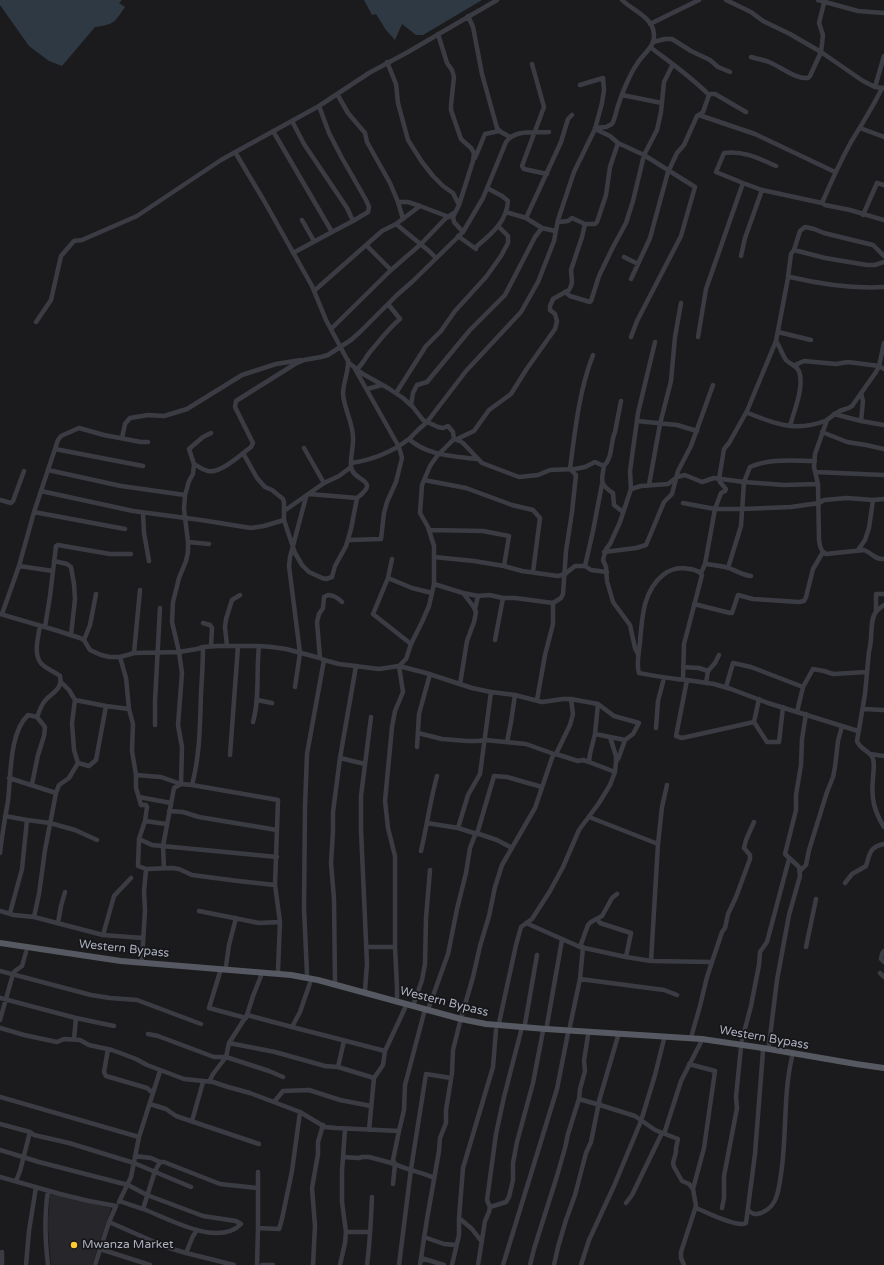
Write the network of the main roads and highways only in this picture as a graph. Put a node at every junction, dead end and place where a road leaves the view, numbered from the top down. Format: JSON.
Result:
{"nodes":[{"id":1,"x":0,"y":943,"type":"edge"},
{"id":2,"x":884,"y":1068,"type":"edge"}],
"edges":[{"from":1,"to":2,"type":"main road","name":"Western Bypass"}]}
